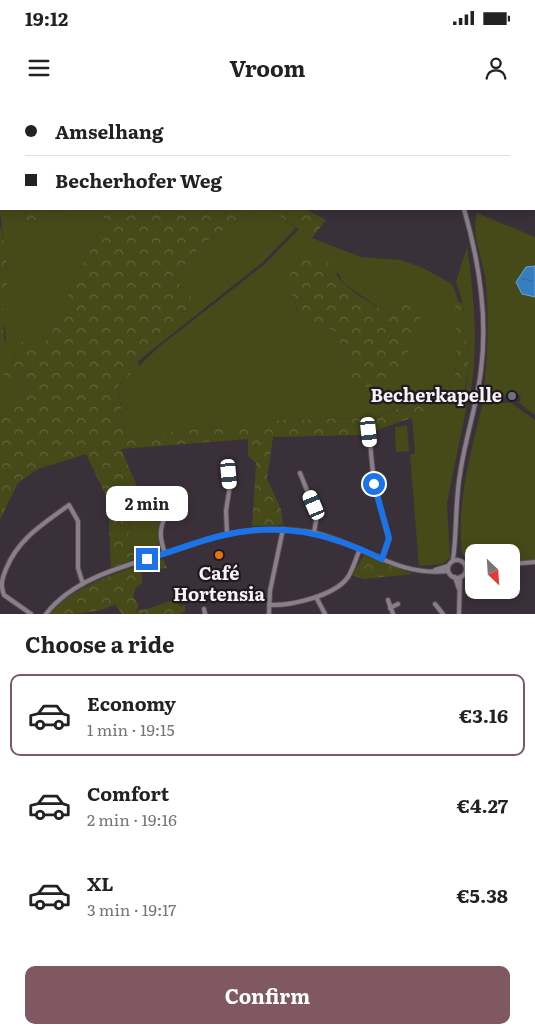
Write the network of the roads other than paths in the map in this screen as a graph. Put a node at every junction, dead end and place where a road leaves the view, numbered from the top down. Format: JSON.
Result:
{"nodes":[{"id":1,"x":464,"y":210,"type":"edge"},
{"id":2,"x":369,"y":432,"type":"dead end"},
{"id":3,"x":300,"y":473,"type":"dead end"},
{"id":4,"x":229,"y":474,"type":"dead end"},
{"id":5,"x":169,"y":493,"type":"dead end"},
{"id":6,"x":283,"y":530,"type":"junction"},
{"id":7,"x":314,"y":533,"type":"junction"},
{"id":8,"x":227,"y":534,"type":"junction"},
{"id":9,"x":360,"y":548,"type":"junction"},
{"id":10,"x":456,"y":548,"type":"junction"},
{"id":11,"x":165,"y":554,"type":"junction"},
{"id":12,"x":382,"y":559,"type":"junction"},
{"id":13,"x":453,"y":560,"type":"junction"},
{"id":14,"x":460,"y":560,"type":"junction"},
{"id":15,"x":535,"y":562,"type":"edge"},
{"id":16,"x":520,"y":563,"type":"edge"},
{"id":17,"x":465,"y":567,"type":"edge"},
{"id":18,"x":448,"y":568,"type":"junction"},
{"id":19,"x":465,"y":569,"type":"edge"},
{"id":20,"x":457,"y":577,"type":"junction"},
{"id":21,"x":83,"y":584,"type":"junction"},
{"id":22,"x":316,"y":597,"type":"junction"},
{"id":23,"x":388,"y":600,"type":"dead end"},
{"id":24,"x":269,"y":604,"type":"junction"},
{"id":25,"x":398,"y":604,"type":"dead end"},
{"id":26,"x":435,"y":604,"type":"dead end"},
{"id":27,"x":390,"y":608,"type":"junction"},
{"id":28,"x":31,"y":614,"type":"edge"},
{"id":29,"x":46,"y":614,"type":"edge"},
{"id":30,"x":269,"y":614,"type":"edge"},
{"id":31,"x":325,"y":614,"type":"edge"},
{"id":32,"x":393,"y":614,"type":"edge"},
{"id":33,"x":443,"y":614,"type":"edge"},
{"id":34,"x":459,"y":614,"type":"edge"}],
"edges":[{"from":1,"to":10,"type":"street"},
{"from":2,"to":12,"type":"street"},
{"from":3,"to":7,"type":"street"},
{"from":4,"to":8,"type":"street"},
{"from":5,"to":11,"type":"street"},
{"from":6,"to":7,"type":"street"},
{"from":6,"to":8,"type":"street"},
{"from":6,"to":24,"type":"street"},
{"from":7,"to":9,"type":"street"},
{"from":8,"to":11,"type":"street"},
{"from":9,"to":12,"type":"street"},
{"from":9,"to":22,"type":"street"},
{"from":10,"to":13,"type":"street"},
{"from":10,"to":14,"type":"street"},
{"from":11,"to":21,"type":"street"},
{"from":12,"to":18,"type":"street"},
{"from":13,"to":14,"type":"street"},
{"from":13,"to":18,"type":"street"},
{"from":14,"to":17,"type":"street"},
{"from":15,"to":16,"type":"street"},
{"from":18,"to":20,"type":"street"},
{"from":19,"to":20,"type":"street"},
{"from":20,"to":34,"type":"street"},
{"from":21,"to":28,"type":"street"},
{"from":21,"to":29,"type":"street"},
{"from":22,"to":24,"type":"street"},
{"from":22,"to":31,"type":"street"},
{"from":23,"to":27,"type":"street"},
{"from":24,"to":30,"type":"street"},
{"from":25,"to":27,"type":"street"},
{"from":26,"to":33,"type":"street"},
{"from":27,"to":32,"type":"street"}]}
